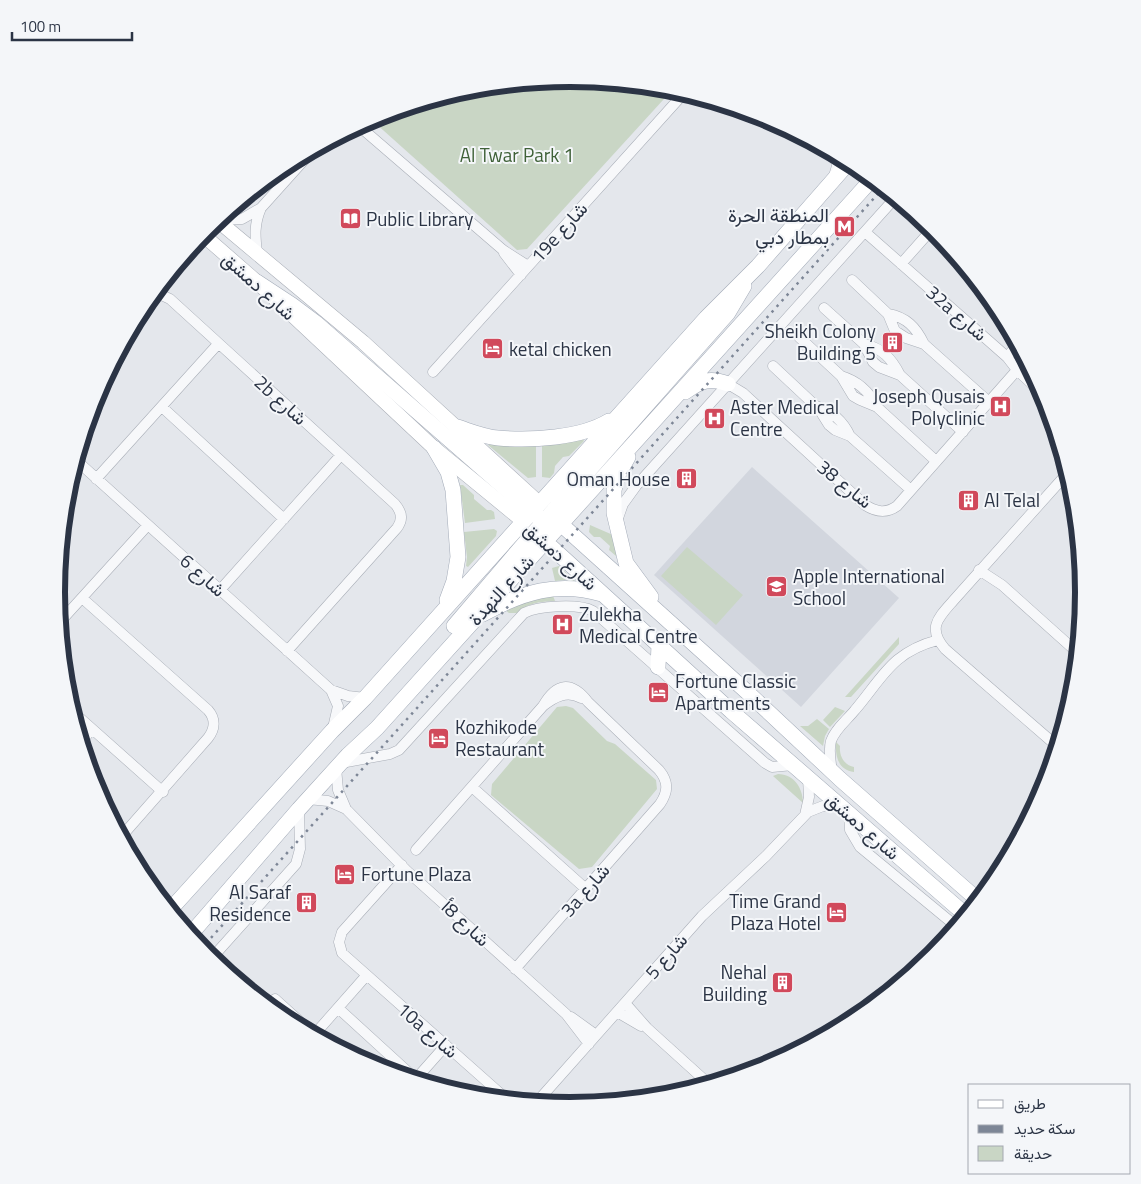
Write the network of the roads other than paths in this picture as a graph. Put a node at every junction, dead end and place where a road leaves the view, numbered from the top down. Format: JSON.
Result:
{"nodes":[{"id":1,"x":679,"y":99,"type":"edge"},
{"id":2,"x":366,"y":130,"type":"edge"},
{"id":3,"x":836,"y":162,"type":"edge"},
{"id":4,"x":298,"y":167,"type":"edge"},
{"id":5,"x":844,"y":168,"type":"edge"},
{"id":6,"x":832,"y":182,"type":"junction"},
{"id":7,"x":867,"y":183,"type":"edge"},
{"id":8,"x":892,"y":202,"type":"edge"},
{"id":9,"x":261,"y":208,"type":"junction"},
{"id":10,"x":229,"y":220,"type":"edge"},
{"id":11,"x":224,"y":225,"type":"edge"},
{"id":12,"x":865,"y":232,"type":"junction"},
{"id":13,"x":927,"y":234,"type":"edge"},
{"id":14,"x":209,"y":240,"type":"edge"},
{"id":15,"x":503,"y":250,"type":"junction"},
{"id":16,"x":257,"y":253,"type":"junction"},
{"id":17,"x":901,"y":264,"type":"junction"},
{"id":18,"x":528,"y":266,"type":"junction"},
{"id":19,"x":521,"y":275,"type":"junction"},
{"id":20,"x":749,"y":276,"type":"junction"},
{"id":21,"x":852,"y":280,"type":"dead end"},
{"id":22,"x":257,"y":282,"type":"junction"},
{"id":23,"x":161,"y":295,"type":"edge"},
{"id":24,"x":824,"y":308,"type":"dead end"},
{"id":25,"x":888,"y":314,"type":"junction"},
{"id":26,"x":799,"y":337,"type":"dead end"},
{"id":27,"x":218,"y":344,"type":"junction"},
{"id":28,"x":864,"y":344,"type":"junction"},
{"id":29,"x":924,"y":344,"type":"junction"},
{"id":30,"x":1014,"y":349,"type":"edge"},
{"id":31,"x":1007,"y":357,"type":"junction"},
{"id":32,"x":773,"y":366,"type":"dead end"},
{"id":33,"x":1017,"y":370,"type":"junction"},
{"id":34,"x":433,"y":372,"type":"dead end"},
{"id":35,"x":900,"y":375,"type":"junction"},
{"id":36,"x":1029,"y":379,"type":"edge"},
{"id":37,"x":728,"y":384,"type":"junction"},
{"id":38,"x":989,"y":402,"type":"junction"},
{"id":39,"x":668,"y":405,"type":"junction"},
{"id":40,"x":162,"y":407,"type":"junction"},
{"id":41,"x":621,"y":413,"type":"junction"},
{"id":42,"x":457,"y":427,"type":"junction"},
{"id":43,"x":963,"y":432,"type":"junction"},
{"id":44,"x":640,"y":436,"type":"junction"},
{"id":45,"x":434,"y":448,"type":"junction"},
{"id":46,"x":341,"y":455,"type":"junction"},
{"id":47,"x":936,"y":461,"type":"junction"},
{"id":48,"x":81,"y":465,"type":"edge"},
{"id":49,"x":96,"y":478,"type":"junction"},
{"id":50,"x":1063,"y":479,"type":"edge"},
{"id":51,"x":911,"y":490,"type":"junction"},
{"id":52,"x":284,"y":519,"type":"junction"},
{"id":53,"x":542,"y":522,"type":"junction"},
{"id":54,"x":616,"y":522,"type":"junction"},
{"id":55,"x":148,"y":525,"type":"junction"},
{"id":56,"x":982,"y":567,"type":"junction"},
{"id":57,"x":220,"y":590,"type":"junction"},
{"id":58,"x":604,"y":595,"type":"junction"},
{"id":59,"x":82,"y":598,"type":"junction"},
{"id":60,"x":441,"y":612,"type":"junction"},
{"id":61,"x":66,"y":616,"type":"edge"},
{"id":62,"x":473,"y":619,"type":"junction"},
{"id":63,"x":665,"y":619,"type":"junction"},
{"id":64,"x":938,"y":640,"type":"junction"},
{"id":65,"x":659,"y":645,"type":"junction"},
{"id":66,"x":1073,"y":649,"type":"edge"},
{"id":67,"x":287,"y":651,"type":"junction"},
{"id":68,"x":658,"y":668,"type":"junction"},
{"id":69,"x":331,"y":690,"type":"junction"},
{"id":70,"x":365,"y":698,"type":"junction"},
{"id":71,"x":81,"y":719,"type":"edge"},
{"id":72,"x":92,"y":729,"type":"junction"},
{"id":73,"x":332,"y":731,"type":"junction"},
{"id":74,"x":86,"y":736,"type":"edge"},
{"id":75,"x":1052,"y":743,"type":"edge"},
{"id":76,"x":342,"y":762,"type":"junction"},
{"id":77,"x":793,"y":765,"type":"junction"},
{"id":78,"x":832,"y":772,"type":"junction"},
{"id":79,"x":808,"y":778,"type":"junction"},
{"id":80,"x":472,"y":787,"type":"junction"},
{"id":81,"x":162,"y":792,"type":"junction"},
{"id":82,"x":303,"y":804,"type":"junction"},
{"id":83,"x":346,"y":809,"type":"junction"},
{"id":84,"x":844,"y":810,"type":"junction"},
{"id":85,"x":804,"y":816,"type":"junction"},
{"id":86,"x":126,"y":832,"type":"edge"},
{"id":87,"x":416,"y":850,"type":"dead end"},
{"id":88,"x":402,"y":865,"type":"junction"},
{"id":89,"x":586,"y":889,"type":"junction"},
{"id":90,"x":974,"y":897,"type":"edge"},
{"id":91,"x":174,"y":906,"type":"edge"},
{"id":92,"x":962,"y":912,"type":"edge"},
{"id":93,"x":952,"y":924,"type":"edge"},
{"id":94,"x":195,"y":930,"type":"edge"},
{"id":95,"x":217,"y":953,"type":"edge"},
{"id":96,"x":515,"y":969,"type":"junction"},
{"id":97,"x":366,"y":976,"type":"junction"},
{"id":98,"x":275,"y":999,"type":"dead end"},
{"id":99,"x":625,"y":1003,"type":"junction"},
{"id":100,"x":338,"y":1008,"type":"junction"},
{"id":101,"x":286,"y":1009,"type":"edge"},
{"id":102,"x":617,"y":1012,"type":"junction"},
{"id":103,"x":566,"y":1014,"type":"junction"},
{"id":104,"x":647,"y":1028,"type":"junction"},
{"id":105,"x":318,"y":1030,"type":"edge"},
{"id":106,"x":596,"y":1035,"type":"junction"},
{"id":107,"x":588,"y":1044,"type":"junction"},
{"id":108,"x":446,"y":1046,"type":"junction"},
{"id":109,"x":407,"y":1071,"type":"dead end"},
{"id":110,"x":420,"y":1074,"type":"edge"},
{"id":111,"x":704,"y":1079,"type":"edge"},
{"id":112,"x":498,"y":1092,"type":"edge"},
{"id":113,"x":542,"y":1096,"type":"edge"}],
"edges":[{"from":1,"to":18,"type":"street","name":"19e شارع"},
{"from":2,"to":15,"type":"street"},
{"from":3,"to":6,"type":"street"},
{"from":4,"to":9,"type":"street"},
{"from":5,"to":6,"type":"main road","name":"شارع النهدة"},
{"from":6,"to":20,"type":"main road","name":"شارع النهدة"},
{"from":7,"to":39,"type":"main road","name":"شارع النهدة"},
{"from":8,"to":12,"type":"street"},
{"from":9,"to":10,"type":"street"},
{"from":9,"to":16,"type":"street"},
{"from":11,"to":16,"type":"main road","name":"شارع دمشق"},
{"from":12,"to":17,"type":"street","name":"32a شارع"},
{"from":12,"to":37,"type":"street"},
{"from":13,"to":17,"type":"street"},
{"from":14,"to":22,"type":"main road","name":"شارع دمشق"},
{"from":15,"to":18,"type":"street"},
{"from":15,"to":19,"type":"street"},
{"from":16,"to":42,"type":"main road","name":"شارع دمشق"},
{"from":17,"to":31,"type":"street","name":"32a شارع"},
{"from":18,"to":19,"type":"street","name":"19e شارع"},
{"from":19,"to":34,"type":"street","name":"19e شارع"},
{"from":20,"to":41,"type":"main road","name":"شارع النهدة"},
{"from":20,"to":53,"type":"main road"},
{"from":21,"to":25,"type":"street"},
{"from":22,"to":45,"type":"main road","name":"شارع دمشق"},
{"from":22,"to":53,"type":"main road"},
{"from":23,"to":27,"type":"street","name":"2b شارع"},
{"from":24,"to":28,"type":"street"},
{"from":25,"to":29,"type":"street"},
{"from":25,"to":29,"type":"street"},
{"from":26,"to":47,"type":"street"},
{"from":27,"to":40,"type":"street"},
{"from":27,"to":46,"type":"street","name":"2b شارع"},
{"from":28,"to":35,"type":"street"},
{"from":28,"to":35,"type":"street"},
{"from":29,"to":38,"type":"street"},
{"from":30,"to":31,"type":"street"},
{"from":31,"to":33,"type":"street","name":"32a شارع"},
{"from":32,"to":51,"type":"street"},
{"from":33,"to":36,"type":"street","name":"32a شارع"},
{"from":33,"to":38,"type":"street","name":"شارع 38"},
{"from":35,"to":43,"type":"street"},
{"from":37,"to":39,"type":"main road"},
{"from":37,"to":51,"type":"street","name":"شارع 38"},
{"from":37,"to":54,"type":"street"},
{"from":38,"to":43,"type":"street","name":"شارع 38"},
{"from":39,"to":44,"type":"main road","name":"شارع النهدة"},
{"from":40,"to":49,"type":"street"},
{"from":40,"to":52,"type":"street"},
{"from":41,"to":42,"type":"main road"},
{"from":41,"to":53,"type":"main road","name":"شارع النهدة"},
{"from":42,"to":53,"type":"main road","name":"شارع دمشق"},
{"from":43,"to":47,"type":"street","name":"شارع 38"},
{"from":44,"to":53,"type":"main road","name":"شارع النهدة"},
{"from":44,"to":54,"type":"main road"},
{"from":45,"to":53,"type":"main road","name":"شارع دمشق"},
{"from":45,"to":60,"type":"main road"},
{"from":46,"to":52,"type":"street"},
{"from":46,"to":67,"type":"street","name":"2b شارع"},
{"from":47,"to":51,"type":"street","name":"شارع 38"},
{"from":48,"to":49,"type":"street","name":"شارع 6"},
{"from":49,"to":55,"type":"street","name":"شارع 6"},
{"from":50,"to":56,"type":"street"},
{"from":52,"to":57,"type":"street"},
{"from":53,"to":58,"type":"main road","name":"شارع دمشق"},
{"from":53,"to":60,"type":"main road","name":"شارع النهدة"},
{"from":53,"to":62,"type":"main road","name":"شارع النهدة"},
{"from":53,"to":63,"type":"main road","name":"شارع دمشق"},
{"from":53,"to":76,"type":"main road"},
{"from":54,"to":63,"type":"main road"},
{"from":55,"to":57,"type":"street","name":"شارع 6"},
{"from":55,"to":59,"type":"street"},
{"from":56,"to":64,"type":"street"},
{"from":56,"to":66,"type":"street"},
{"from":57,"to":67,"type":"street","name":"شارع 6"},
{"from":58,"to":62,"type":"main road"},
{"from":58,"to":65,"type":"main road","name":"شارع دمشق"},
{"from":59,"to":61,"type":"street"},
{"from":59,"to":81,"type":"street"},
{"from":60,"to":70,"type":"main road","name":"شارع النهدة"},
{"from":62,"to":76,"type":"main road","name":"شارع النهدة"},
{"from":63,"to":78,"type":"main road","name":"شارع دمشق"},
{"from":64,"to":75,"type":"street"},
{"from":64,"to":78,"type":"street"},
{"from":65,"to":68,"type":"main road"},
{"from":65,"to":77,"type":"main road","name":"شارع دمشق"},
{"from":67,"to":69,"type":"street","name":"شارع 6"},
{"from":68,"to":76,"type":"street"},
{"from":68,"to":77,"type":"street"},
{"from":69,"to":70,"type":"street","name":"شارع 6"},
{"from":69,"to":73,"type":"street"},
{"from":70,"to":73,"type":"main road","name":"شارع النهدة"},
{"from":71,"to":72,"type":"street"},
{"from":72,"to":74,"type":"street"},
{"from":72,"to":81,"type":"street"},
{"from":73,"to":91,"type":"main road","name":"شارع النهدة"},
{"from":76,"to":82,"type":"main road","name":"شارع النهدة"},
{"from":76,"to":83,"type":"street","name":"شارع 8أ"},
{"from":77,"to":79,"type":"main road","name":"شارع دمشق"},
{"from":78,"to":90,"type":"main road","name":"شارع دمشق"},
{"from":79,"to":84,"type":"main road","name":"شارع دمشق"},
{"from":79,"to":85,"type":"street"},
{"from":80,"to":87,"type":"street"},
{"from":80,"to":89,"type":"street"},
{"from":80,"to":89,"type":"street","name":"3a شارع"},
{"from":81,"to":86,"type":"street"},
{"from":82,"to":83,"type":"street","name":"شارع 8أ"},
{"from":82,"to":94,"type":"main road","name":"شارع النهدة"},
{"from":82,"to":95,"type":"street"},
{"from":83,"to":88,"type":"street","name":"شارع 8أ"},
{"from":84,"to":85,"type":"street","name":"شارع 5"},
{"from":84,"to":92,"type":"main road","name":"شارع دمشق"},
{"from":84,"to":93,"type":"street"},
{"from":85,"to":99,"type":"street","name":"شارع 5"},
{"from":88,"to":96,"type":"street","name":"شارع 8أ"},
{"from":88,"to":97,"type":"street","name":"10a شارع"},
{"from":89,"to":96,"type":"street","name":"3a شارع"},
{"from":96,"to":103,"type":"street","name":"شارع 8أ"},
{"from":97,"to":100,"type":"street"},
{"from":97,"to":108,"type":"street","name":"10a شارع"},
{"from":98,"to":101,"type":"street"},
{"from":99,"to":102,"type":"street","name":"شارع 5"},
{"from":99,"to":104,"type":"street"},
{"from":100,"to":105,"type":"street"},
{"from":100,"to":109,"type":"street"},
{"from":102,"to":104,"type":"street"},
{"from":102,"to":106,"type":"street","name":"شارع 5"},
{"from":103,"to":106,"type":"street","name":"شارع 8أ"},
{"from":103,"to":107,"type":"street","name":"شارع 8أ"},
{"from":104,"to":111,"type":"street"},
{"from":106,"to":107,"type":"street","name":"شارع 5"},
{"from":107,"to":113,"type":"street","name":"شارع 5"},
{"from":108,"to":110,"type":"street"},
{"from":108,"to":112,"type":"street","name":"10a شارع"}]}
